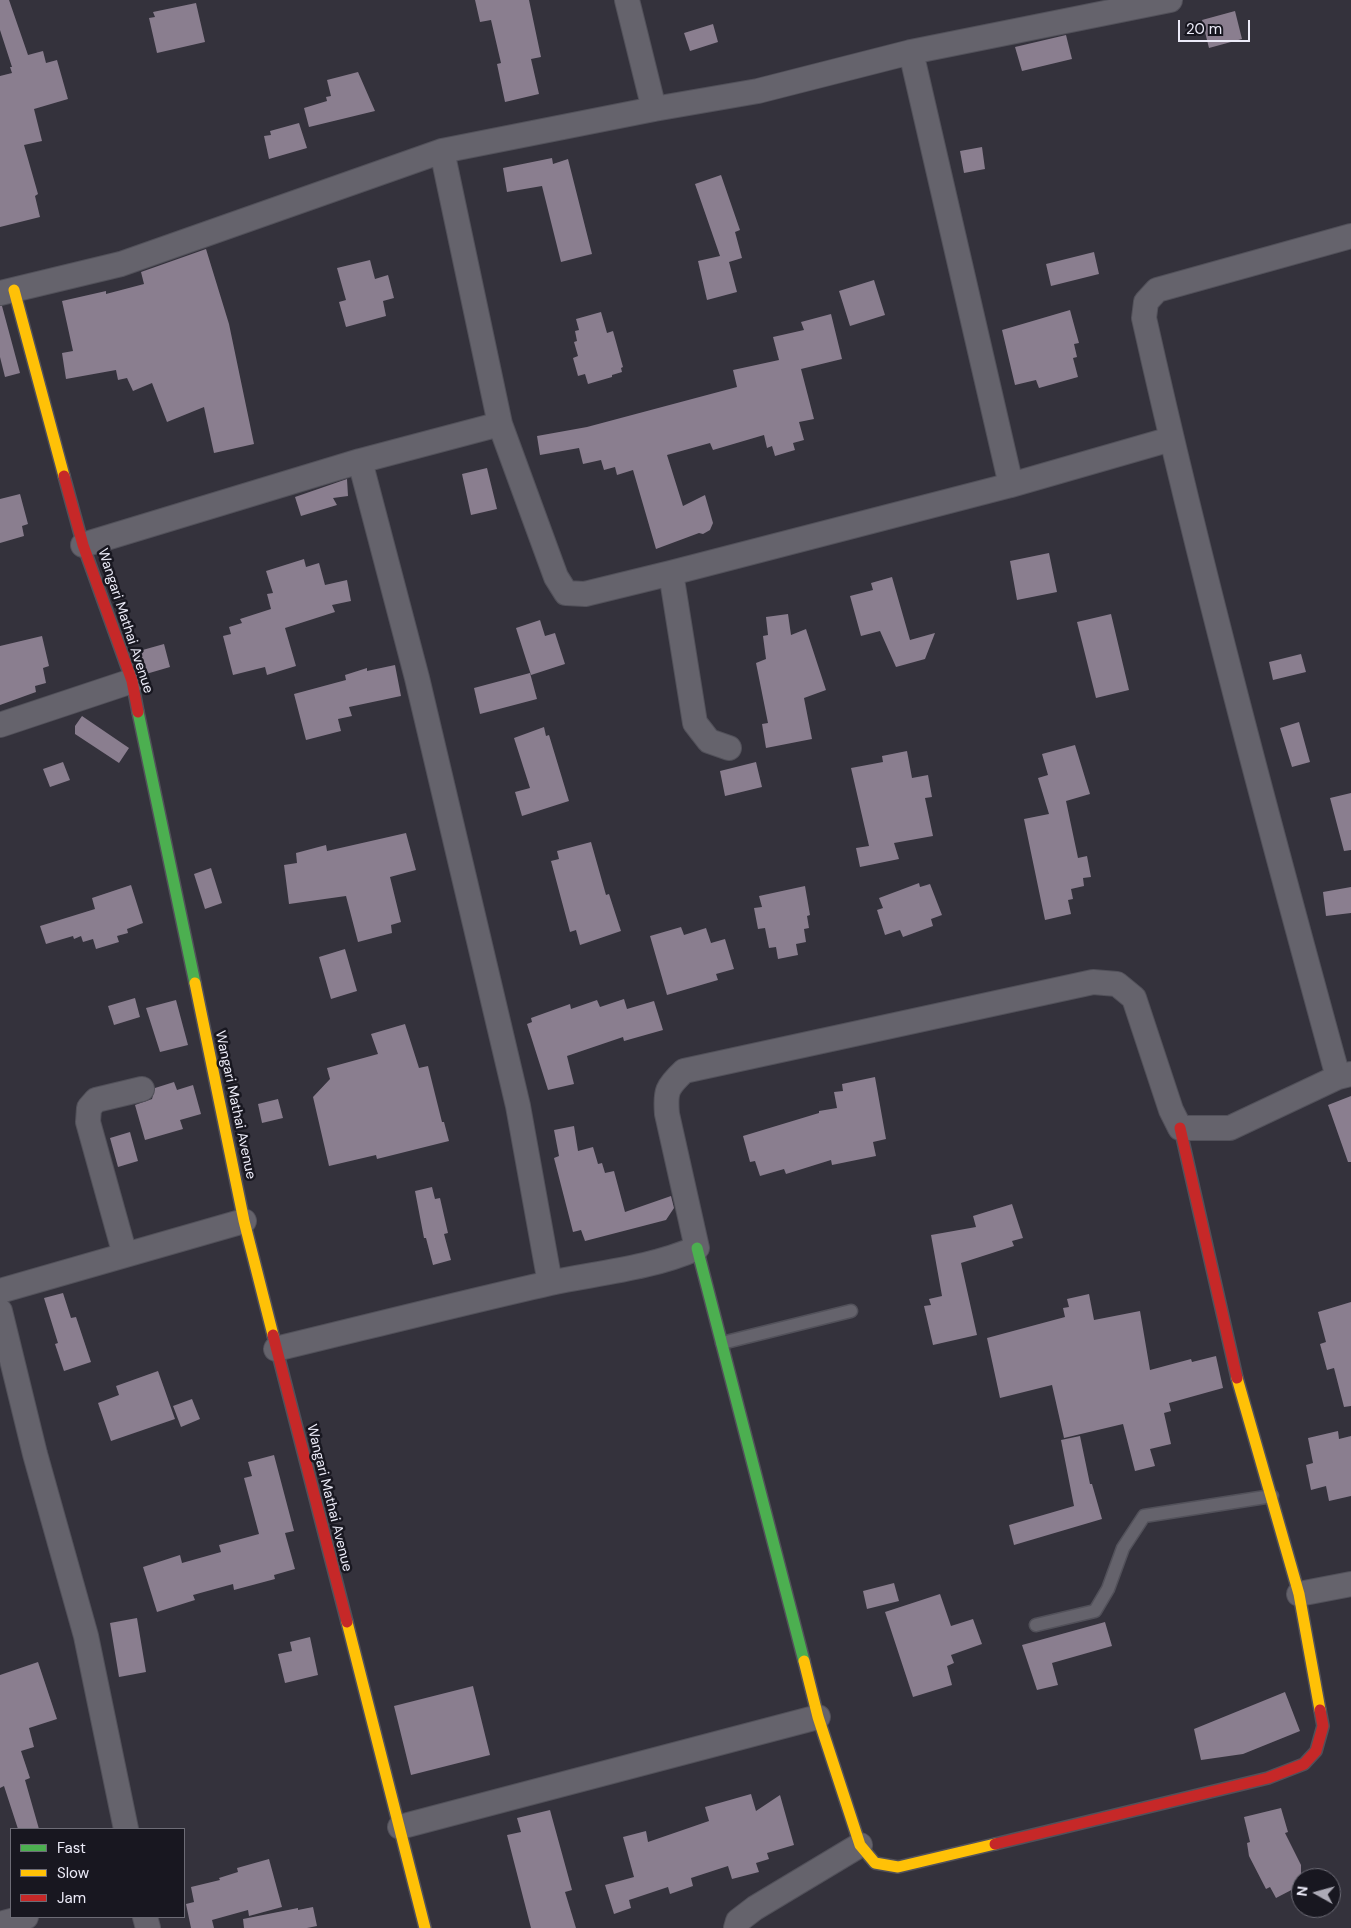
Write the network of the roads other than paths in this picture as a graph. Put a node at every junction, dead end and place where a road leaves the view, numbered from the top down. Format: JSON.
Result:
{"nodes":[{"id":1,"x":627,"y":0,"type":"edge"},
{"id":2,"x":1170,"y":0,"type":"edge"},
{"id":3,"x":911,"y":52,"type":"junction"},
{"id":4,"x":654,"y":109,"type":"junction"},
{"id":5,"x":442,"y":151,"type":"junction"},
{"id":6,"x":1351,"y":236,"type":"edge"},
{"id":7,"x":7,"y":291,"type":"edge"},
{"id":8,"x":500,"y":424,"type":"junction"},
{"id":9,"x":1172,"y":439,"type":"junction"},
{"id":10,"x":360,"y":461,"type":"junction"},
{"id":11,"x":1012,"y":485,"type":"junction"},
{"id":12,"x":83,"y":545,"type":"junction"},
{"id":13,"x":671,"y":573,"type":"junction"},
{"id":14,"x":132,"y":681,"type":"junction"},
{"id":15,"x":0,"y":725,"type":"edge"},
{"id":16,"x":729,"y":748,"type":"dead end"},
{"id":17,"x":1344,"y":1075,"type":"edge"},
{"id":18,"x":142,"y":1089,"type":"dead end"},
{"id":19,"x":1180,"y":1128,"type":"junction"},
{"id":20,"x":244,"y":1221,"type":"junction"},
{"id":21,"x":697,"y":1248,"type":"junction"},
{"id":22,"x":125,"y":1255,"type":"junction"},
{"id":23,"x":550,"y":1283,"type":"junction"},
{"id":24,"x":0,"y":1291,"type":"edge"},
{"id":25,"x":0,"y":1311,"type":"edge"},
{"id":26,"x":851,"y":1311,"type":"dead end"},
{"id":27,"x":722,"y":1343,"type":"junction"},
{"id":28,"x":276,"y":1349,"type":"junction"},
{"id":29,"x":1272,"y":1496,"type":"junction"},
{"id":30,"x":1351,"y":1584,"type":"edge"},
{"id":31,"x":1299,"y":1594,"type":"junction"},
{"id":32,"x":1036,"y":1625,"type":"dead end"},
{"id":33,"x":818,"y":1717,"type":"junction"},
{"id":34,"x":400,"y":1827,"type":"junction"},
{"id":35,"x":126,"y":1828,"type":"edge"},
{"id":36,"x":860,"y":1845,"type":"junction"},
{"id":37,"x":22,"y":1918,"type":"edge"},
{"id":38,"x":0,"y":1924,"type":"edge"},
{"id":39,"x":425,"y":1928,"type":"edge"},
{"id":40,"x":736,"y":1928,"type":"edge"}],
"edges":[{"from":1,"to":4,"type":"street"},
{"from":2,"to":3,"type":"street"},
{"from":3,"to":4,"type":"street"},
{"from":3,"to":11,"type":"street"},
{"from":4,"to":5,"type":"street"},
{"from":5,"to":7,"type":"street"},
{"from":5,"to":8,"type":"street"},
{"from":6,"to":9,"type":"street"},
{"from":7,"to":12,"type":"street","name":"Wangari Mathai Avenue"},
{"from":8,"to":10,"type":"street"},
{"from":8,"to":13,"type":"street"},
{"from":9,"to":11,"type":"street"},
{"from":9,"to":17,"type":"street"},
{"from":10,"to":12,"type":"street"},
{"from":10,"to":23,"type":"street"},
{"from":11,"to":13,"type":"street"},
{"from":12,"to":14,"type":"street","name":"Wangari Mathai Avenue"},
{"from":13,"to":16,"type":"street"},
{"from":14,"to":15,"type":"street"},
{"from":14,"to":20,"type":"street","name":"Wangari Mathai Avenue"},
{"from":17,"to":19,"type":"street"},
{"from":18,"to":22,"type":"street"},
{"from":19,"to":21,"type":"street"},
{"from":19,"to":29,"type":"street"},
{"from":20,"to":22,"type":"street"},
{"from":20,"to":28,"type":"street","name":"Wangari Mathai Avenue"},
{"from":21,"to":23,"type":"street"},
{"from":21,"to":27,"type":"street"},
{"from":22,"to":24,"type":"street"},
{"from":23,"to":28,"type":"street"},
{"from":25,"to":35,"type":"street"},
{"from":26,"to":27,"type":"lane"},
{"from":27,"to":33,"type":"street"},
{"from":28,"to":34,"type":"street","name":"Wangari Mathai Avenue"},
{"from":29,"to":31,"type":"street"},
{"from":29,"to":32,"type":"lane"},
{"from":30,"to":31,"type":"street"},
{"from":31,"to":36,"type":"street"},
{"from":33,"to":34,"type":"street"},
{"from":33,"to":36,"type":"street"},
{"from":34,"to":39,"type":"street","name":"Wangari Mathai Avenue"},
{"from":36,"to":40,"type":"street"},
{"from":37,"to":38,"type":"street"}]}
